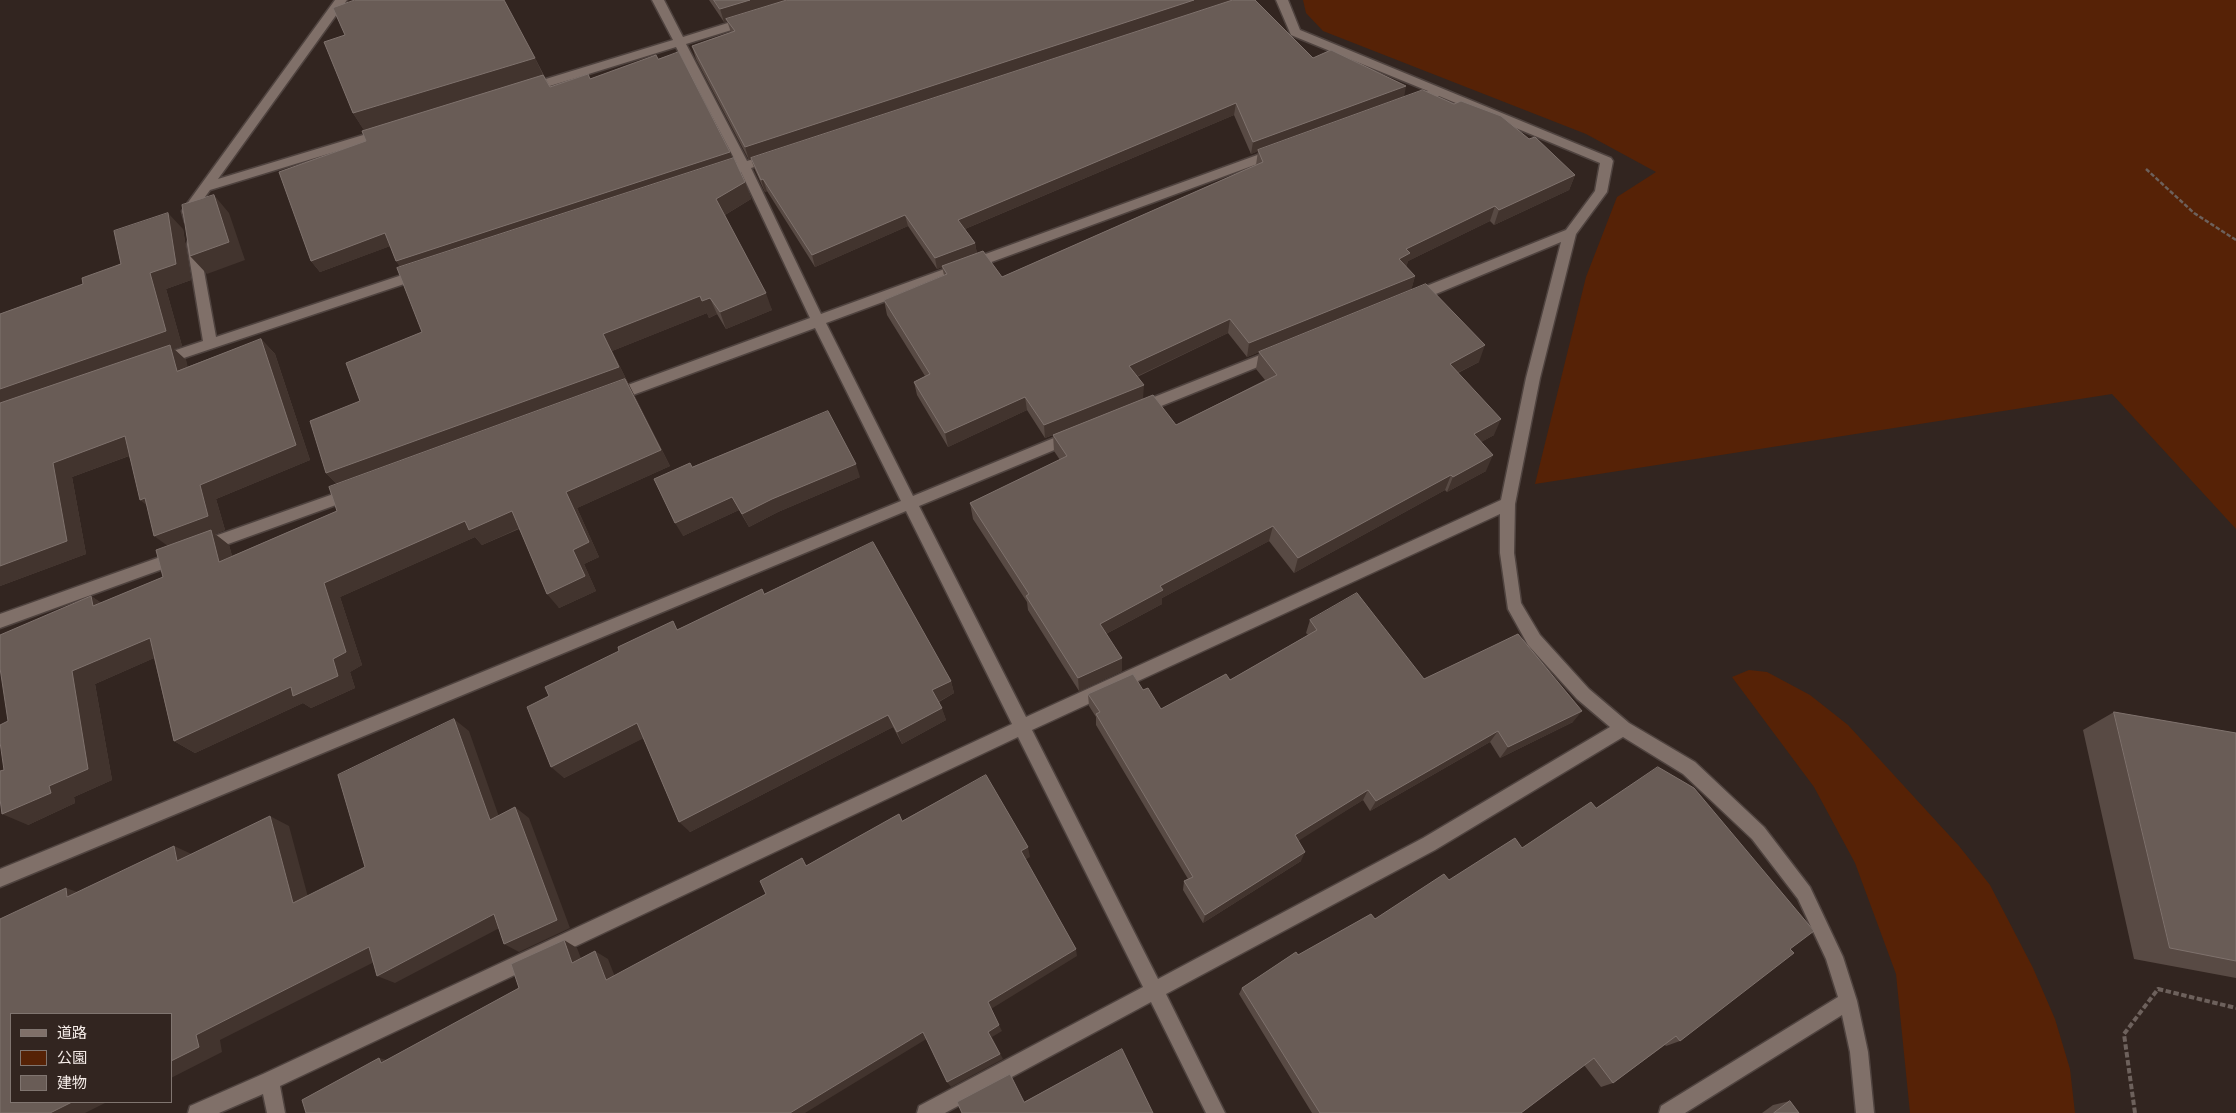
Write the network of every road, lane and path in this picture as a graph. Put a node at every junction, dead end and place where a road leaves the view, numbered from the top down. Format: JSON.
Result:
{"nodes":[{"id":1,"x":341,"y":0,"type":"edge"},
{"id":2,"x":658,"y":0,"type":"edge"},
{"id":3,"x":1282,"y":0,"type":"edge"},
{"id":4,"x":761,"y":17,"type":"edge"},
{"id":5,"x":681,"y":42,"type":"junction"},
{"id":6,"x":1438,"y":92,"type":"junction"},
{"id":7,"x":512,"y":94,"type":"edge"},
{"id":8,"x":1401,"y":106,"type":"edge"},
{"id":9,"x":390,"y":131,"type":"edge"},
{"id":10,"x":1290,"y":147,"type":"edge"},
{"id":11,"x":782,"y":154,"type":"edge"},
{"id":12,"x":744,"y":166,"type":"junction"},
{"id":13,"x":2146,"y":169,"type":"dead end"},
{"id":14,"x":707,"y":179,"type":"edge"},
{"id":15,"x":206,"y":187,"type":"junction"},
{"id":16,"x":1570,"y":233,"type":"junction"},
{"id":17,"x":2236,"y":240,"type":"edge"},
{"id":18,"x":435,"y":269,"type":"edge"},
{"id":19,"x":1405,"y":300,"type":"edge"},
{"id":20,"x":818,"y":321,"type":"junction"},
{"id":21,"x":210,"y":344,"type":"junction"},
{"id":22,"x":1286,"y":349,"type":"edge"},
{"id":23,"x":146,"y":366,"type":"edge"},
{"id":24,"x":594,"y":404,"type":"edge"},
{"id":25,"x":1130,"y":413,"type":"edge"},
{"id":26,"x":1084,"y":431,"type":"edge"},
{"id":27,"x":370,"y":486,"type":"edge"},
{"id":28,"x":910,"y":502,"type":"junction"},
{"id":29,"x":1508,"y":504,"type":"junction"},
{"id":30,"x":0,"y":621,"type":"edge"},
{"id":31,"x":1022,"y":727,"type":"junction"},
{"id":32,"x":1623,"y":728,"type":"junction"},
{"id":33,"x":0,"y":878,"type":"edge"},
{"id":34,"x":1155,"y":992,"type":"junction"},
{"id":35,"x":1848,"y":1001,"type":"junction"},
{"id":36,"x":2236,"y":1008,"type":"edge"},
{"id":37,"x":270,"y":1081,"type":"junction"},
{"id":38,"x":197,"y":1113,"type":"edge"},
{"id":39,"x":276,"y":1113,"type":"edge"},
{"id":40,"x":926,"y":1113,"type":"edge"},
{"id":41,"x":1216,"y":1113,"type":"edge"},
{"id":42,"x":1668,"y":1113,"type":"edge"},
{"id":43,"x":1865,"y":1113,"type":"edge"},
{"id":44,"x":2135,"y":1113,"type":"edge"}],
"edges":[{"from":1,"to":15,"type":"street"},
{"from":2,"to":5,"type":"street"},
{"from":3,"to":6,"type":"street"},
{"from":4,"to":5,"type":"street"},
{"from":5,"to":7,"type":"street"},
{"from":5,"to":12,"type":"street"},
{"from":6,"to":8,"type":"street"},
{"from":6,"to":16,"type":"street"},
{"from":9,"to":15,"type":"street"},
{"from":10,"to":20,"type":"street"},
{"from":11,"to":12,"type":"street"},
{"from":12,"to":14,"type":"street"},
{"from":12,"to":20,"type":"street"},
{"from":13,"to":17,"type":"path"},
{"from":15,"to":21,"type":"street"},
{"from":16,"to":19,"type":"street"},
{"from":16,"to":29,"type":"street"},
{"from":18,"to":21,"type":"street"},
{"from":20,"to":24,"type":"street"},
{"from":20,"to":28,"type":"street"},
{"from":21,"to":23,"type":"street"},
{"from":22,"to":25,"type":"street"},
{"from":26,"to":28,"type":"street"},
{"from":27,"to":30,"type":"street"},
{"from":28,"to":31,"type":"street"},
{"from":28,"to":33,"type":"street"},
{"from":29,"to":31,"type":"street"},
{"from":29,"to":32,"type":"street"},
{"from":31,"to":34,"type":"street"},
{"from":31,"to":37,"type":"street"},
{"from":32,"to":34,"type":"street"},
{"from":32,"to":35,"type":"street"},
{"from":34,"to":40,"type":"street"},
{"from":34,"to":41,"type":"street"},
{"from":35,"to":42,"type":"street"},
{"from":35,"to":43,"type":"street"},
{"from":36,"to":44,"type":"path"},
{"from":37,"to":38,"type":"street"},
{"from":37,"to":39,"type":"street"}]}
